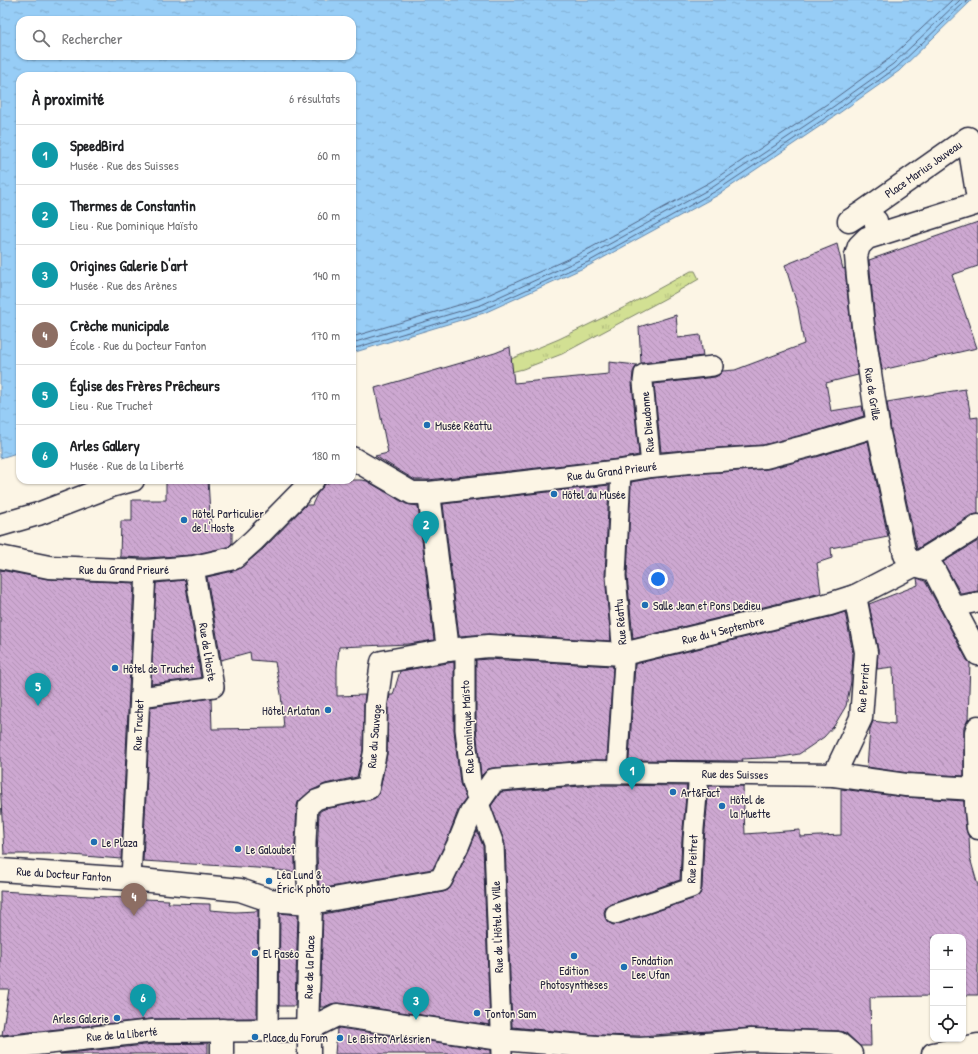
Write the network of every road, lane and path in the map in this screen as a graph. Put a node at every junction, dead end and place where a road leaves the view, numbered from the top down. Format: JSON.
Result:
{"nodes":[{"id":1,"x":973,"y":133,"type":"edge"},
{"id":2,"x":881,"y":199,"type":"junction"},
{"id":3,"x":978,"y":199,"type":"edge"},
{"id":4,"x":978,"y":203,"type":"edge"},
{"id":5,"x":849,"y":221,"type":"dead end"},
{"id":6,"x":883,"y":233,"type":"junction"},
{"id":7,"x":713,"y":366,"type":"dead end"},
{"id":8,"x":878,"y":425,"type":"junction"},
{"id":9,"x":356,"y":460,"type":"edge"},
{"id":10,"x":651,"y":466,"type":"junction"},
{"id":11,"x":621,"y":471,"type":"junction"},
{"id":12,"x":118,"y":484,"type":"edge"},
{"id":13,"x":309,"y":484,"type":"edge"},
{"id":14,"x":428,"y":493,"type":"junction"},
{"id":15,"x":0,"y":525,"type":"edge"},
{"id":16,"x":978,"y":526,"type":"edge"},
{"id":17,"x":0,"y":557,"type":"edge"},
{"id":18,"x":915,"y":565,"type":"junction"},
{"id":19,"x":194,"y":568,"type":"junction"},
{"id":20,"x":146,"y":571,"type":"junction"},
{"id":21,"x":855,"y":596,"type":"junction"},
{"id":22,"x":978,"y":602,"type":"edge"},
{"id":23,"x":953,"y":607,"type":"junction"},
{"id":24,"x":456,"y":649,"type":"junction"},
{"id":25,"x":623,"y":654,"type":"junction"},
{"id":26,"x":978,"y":654,"type":"edge"},
{"id":27,"x":140,"y":697,"type":"junction"},
{"id":28,"x":978,"y":727,"type":"edge"},
{"id":29,"x":617,"y":773,"type":"junction"},
{"id":30,"x":699,"y":773,"type":"junction"},
{"id":31,"x":834,"y":775,"type":"junction"},
{"id":32,"x":494,"y":780,"type":"joint"},
{"id":33,"x":976,"y":789,"type":"junction"},
{"id":34,"x":328,"y":796,"type":"joint"},
{"id":35,"x":478,"y":803,"type":"junction"},
{"id":36,"x":978,"y":816,"type":"edge"},
{"id":37,"x":0,"y":870,"type":"edge"},
{"id":38,"x":131,"y":879,"type":"junction"},
{"id":39,"x":269,"y":900,"type":"junction"},
{"id":40,"x":311,"y":903,"type":"junction"},
{"id":41,"x":615,"y":914,"type":"dead end"},
{"id":42,"x":222,"y":1030,"type":"junction"},
{"id":43,"x":268,"y":1030,"type":"junction"},
{"id":44,"x":306,"y":1030,"type":"junction"},
{"id":45,"x":978,"y":1045,"type":"edge"},
{"id":46,"x":82,"y":1046,"type":"edge"},
{"id":47,"x":501,"y":1047,"type":"edge"},
{"id":48,"x":0,"y":1048,"type":"edge"},
{"id":49,"x":222,"y":1054,"type":"edge"},
{"id":50,"x":309,"y":1054,"type":"edge"},
{"id":51,"x":851,"y":1054,"type":"edge"},
{"id":52,"x":933,"y":1054,"type":"edge"}],
"edges":[{"from":1,"to":2,"type":"street","name":"Place Marius Jouveau"},
{"from":1,"to":3,"type":"street","name":"Place Marius Jouveau"},
{"from":2,"to":5,"type":"street"},
{"from":2,"to":6,"type":"street","name":"Place Marius Jouveau"},
{"from":4,"to":6,"type":"street"},
{"from":6,"to":8,"type":"street","name":"Rue de Grille"},
{"from":7,"to":10,"type":"street","name":"Rue Dieudonne"},
{"from":8,"to":10,"type":"street","name":"Rue du Grand Prieuré"},
{"from":8,"to":18,"type":"street","name":"Rue de Grille"},
{"from":9,"to":14,"type":"street","name":"Rue du Grand Prieuré"},
{"from":10,"to":11,"type":"street","name":"Rue du Grand Prieuré"},
{"from":11,"to":14,"type":"street","name":"Rue du Grand Prieuré"},
{"from":11,"to":25,"type":"street","name":"Rue Réattu"},
{"from":12,"to":15,"type":"street"},
{"from":13,"to":19,"type":"street","name":"Rue du Grand Prieuré"},
{"from":14,"to":24,"type":"street","name":"Rue Dominique Maïsto"},
{"from":16,"to":18,"type":"street","name":"Rue du 4 Septembre"},
{"from":17,"to":20,"type":"street","name":"Rue du Grand Prieuré"},
{"from":18,"to":21,"type":"street","name":"Rue du 4 Septembre"},
{"from":18,"to":23,"type":"street"},
{"from":19,"to":20,"type":"street","name":"Rue du Grand Prieuré"},
{"from":19,"to":27,"type":"street","name":"Rue de l'Hoste"},
{"from":20,"to":27,"type":"street","name":"Rue Truchet"},
{"from":21,"to":25,"type":"street","name":"Rue du 4 Septembre"},
{"from":21,"to":31,"type":"street","name":"Rue Perriat"},
{"from":22,"to":23,"type":"street"},
{"from":23,"to":26,"type":"street"},
{"from":24,"to":25,"type":"street","name":"Rue du 4 Septembre"},
{"from":24,"to":34,"type":"street","name":"Rue du Sauvage"},
{"from":24,"to":35,"type":"street","name":"Rue Dominique Maïsto"},
{"from":25,"to":29,"type":"street","name":"Rue Réattu"},
{"from":27,"to":38,"type":"street","name":"Rue Truchet"},
{"from":28,"to":33,"type":"street"},
{"from":29,"to":30,"type":"street","name":"Rue des Suisses"},
{"from":29,"to":32,"type":"street","name":"Rue des Suisses"},
{"from":30,"to":31,"type":"street","name":"Rue des Suisses"},
{"from":30,"to":41,"type":"street","name":"Rue Peitret"},
{"from":31,"to":33,"type":"street","name":"Rue des Suisses"},
{"from":32,"to":35,"type":"street","name":"Rue du Docteur Fanton"},
{"from":33,"to":36,"type":"street"},
{"from":34,"to":40,"type":"street","name":"Rue du Sauvage"},
{"from":35,"to":40,"type":"street","name":"Rue du Docteur Fanton"},
{"from":35,"to":47,"type":"street","name":"Rue de l'Hôtel de Ville"},
{"from":37,"to":38,"type":"street","name":"Rue du Docteur Fanton"},
{"from":38,"to":39,"type":"street","name":"Rue du Docteur Fanton"},
{"from":39,"to":40,"type":"street","name":"Rue du Docteur Fanton"},
{"from":39,"to":43,"type":"street"},
{"from":40,"to":44,"type":"street","name":"Rue de la Place"},
{"from":42,"to":43,"type":"street","name":"Rue de la Liberté"},
{"from":42,"to":46,"type":"street","name":"Rue de la Liberté"},
{"from":42,"to":49,"type":"street"},
{"from":43,"to":44,"type":"street","name":"Rue de la Liberté"},
{"from":44,"to":47,"type":"street"},
{"from":44,"to":50,"type":"street"},
{"from":45,"to":52,"type":"street"},
{"from":46,"to":48,"type":"street","name":"Rue de la Liberté"},
{"from":47,"to":51,"type":"street"}]}
